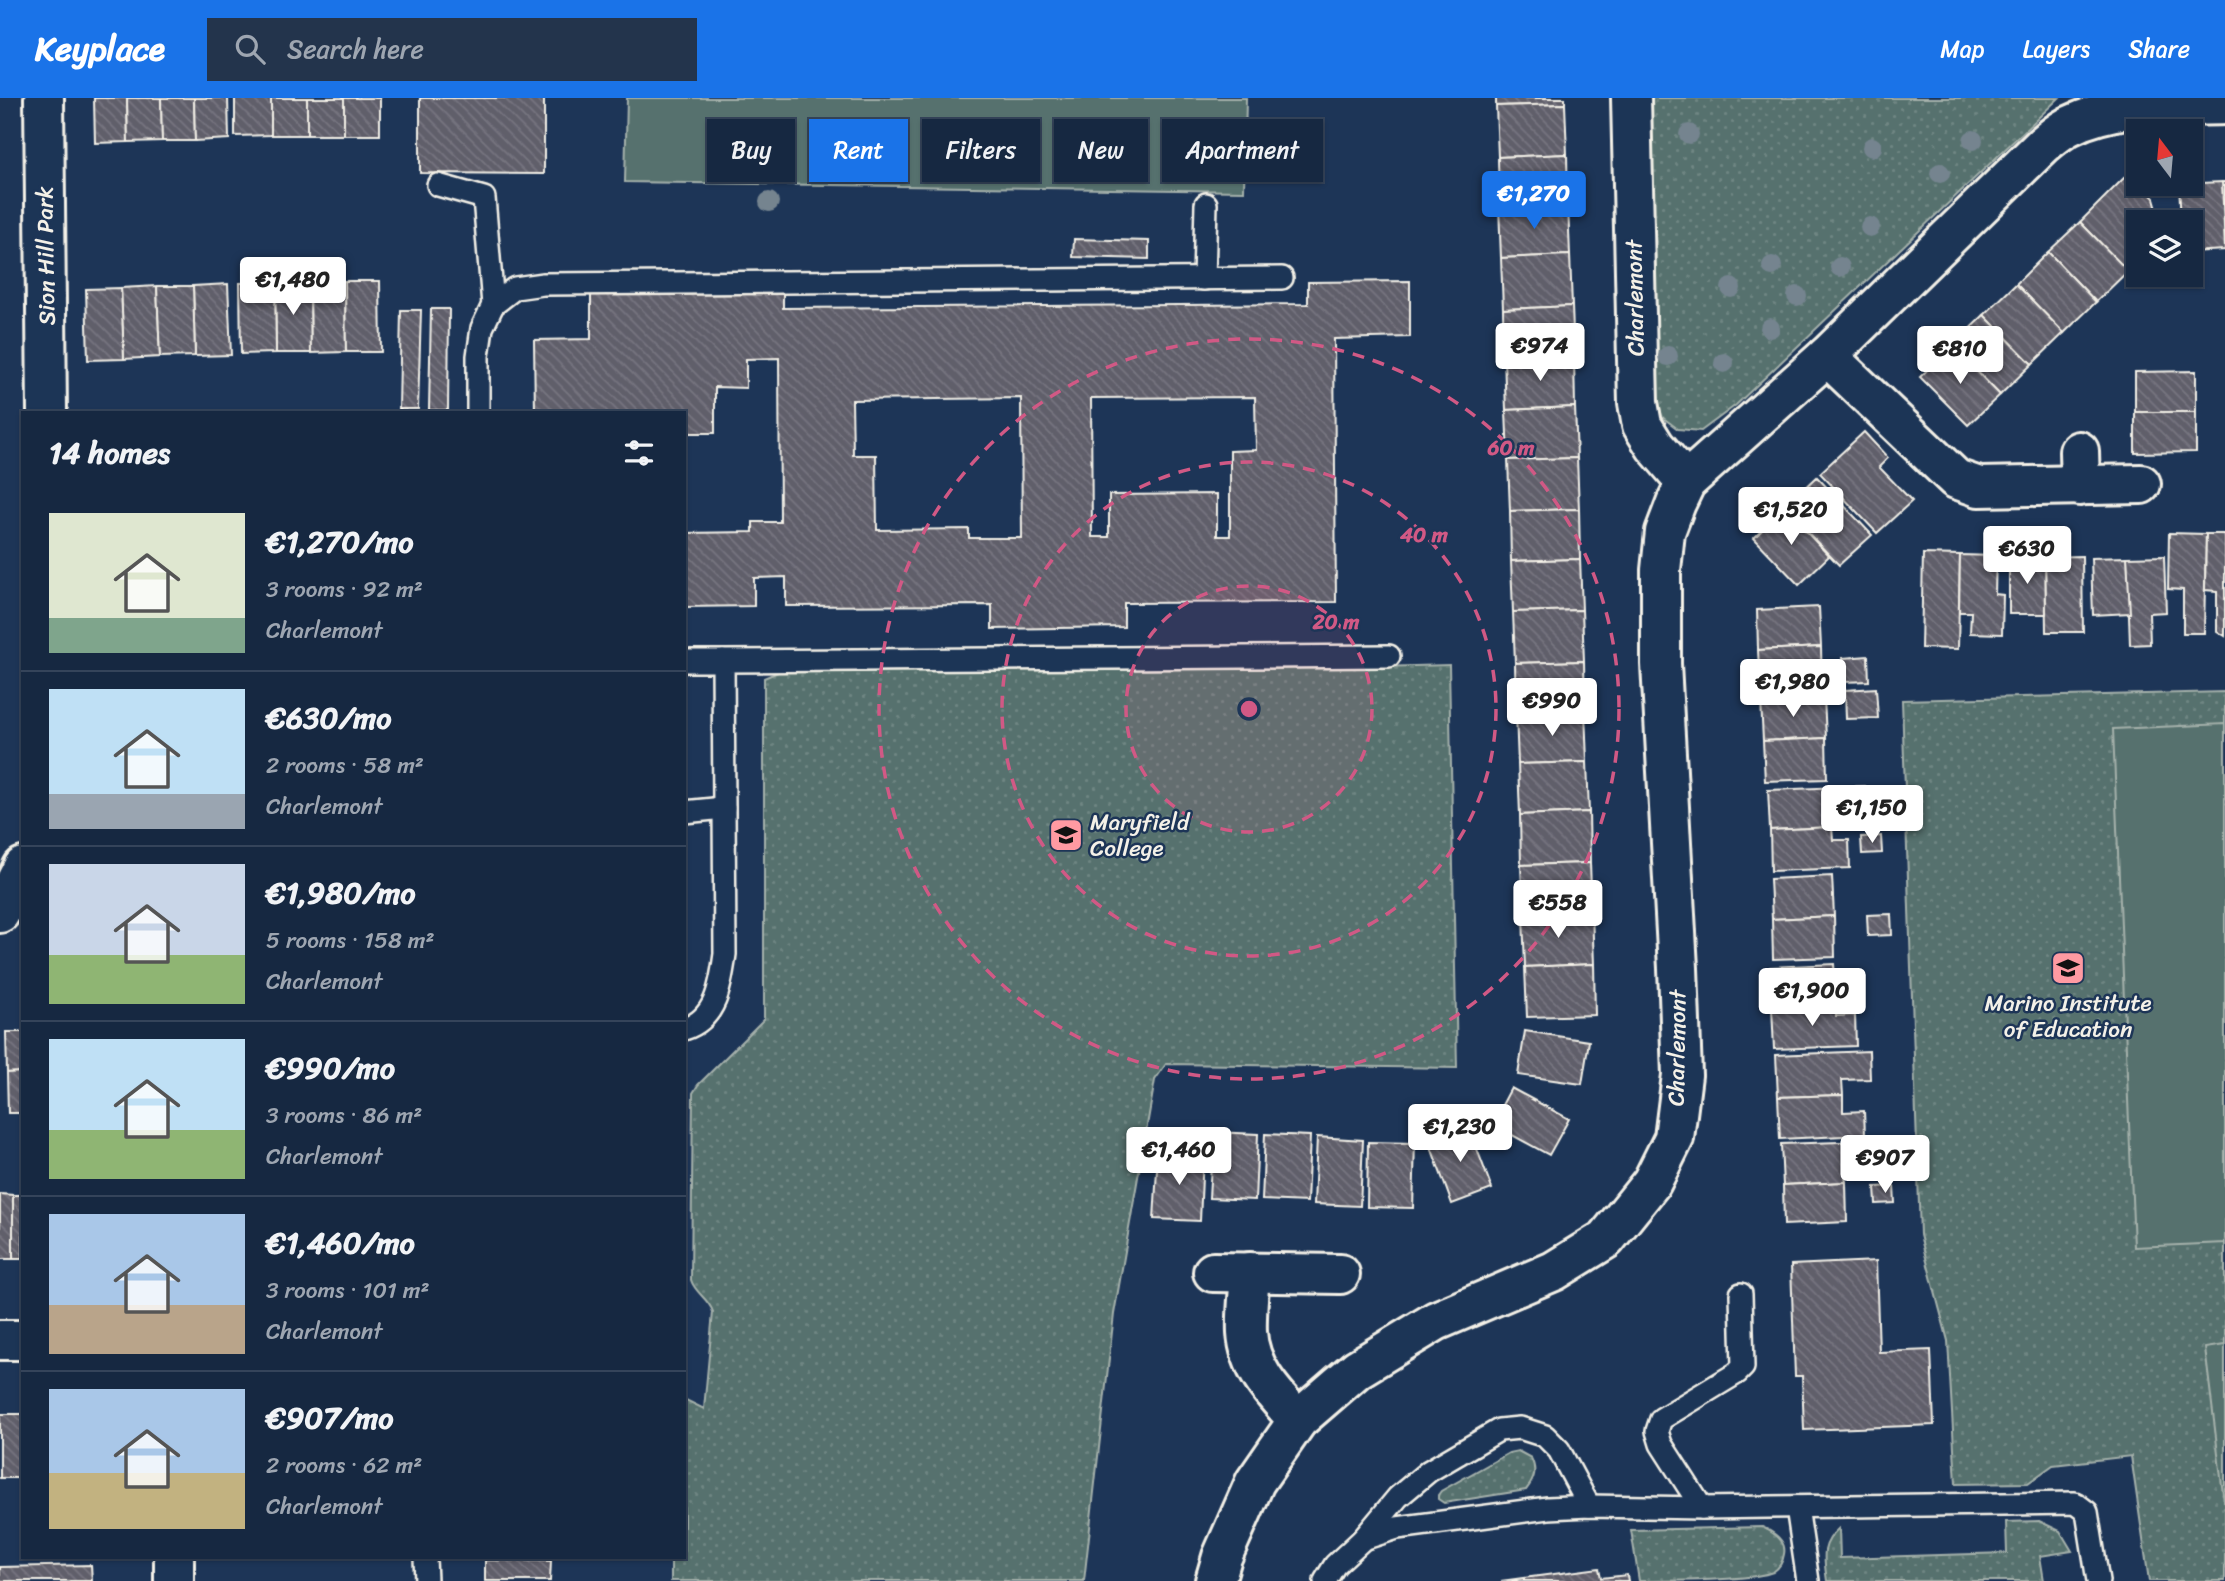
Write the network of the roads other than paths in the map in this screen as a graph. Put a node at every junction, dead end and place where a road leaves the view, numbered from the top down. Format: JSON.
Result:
{"nodes":[{"id":1,"x":44,"y":98,"type":"edge"},
{"id":2,"x":1632,"y":98,"type":"edge"},
{"id":3,"x":2225,"y":105,"type":"edge"},
{"id":4,"x":2090,"y":107,"type":"edge"},
{"id":5,"x":438,"y":185,"type":"dead end"},
{"id":6,"x":1206,"y":204,"type":"dead end"},
{"id":7,"x":1282,"y":278,"type":"dead end"},
{"id":8,"x":1204,"y":279,"type":"junction"},
{"id":9,"x":493,"y":305,"type":"junction"},
{"id":10,"x":1827,"y":356,"type":"junction"},
{"id":11,"x":47,"y":411,"type":"edge"},
{"id":12,"x":478,"y":411,"type":"edge"},
{"id":13,"x":1686,"y":482,"type":"junction"},
{"id":14,"x":2141,"y":484,"type":"dead end"},
{"id":15,"x":1389,"y":656,"type":"dead end"},
{"id":16,"x":686,"y":661,"type":"edge"},
{"id":17,"x":723,"y":661,"type":"junction"},
{"id":18,"x":724,"y":808,"type":"junction"},
{"id":19,"x":686,"y":812,"type":"edge"},
{"id":20,"x":21,"y":871,"type":"edge"},
{"id":21,"x":0,"y":913,"type":"edge"},
{"id":22,"x":686,"y":1028,"type":"edge"},
{"id":23,"x":1340,"y":1274,"type":"dead end"},
{"id":24,"x":1741,"y":1294,"type":"dead end"},
{"id":25,"x":0,"y":1340,"type":"edge"},
{"id":26,"x":21,"y":1340,"type":"edge"},
{"id":27,"x":1298,"y":1420,"type":"junction"},
{"id":28,"x":1589,"y":1506,"type":"junction"},
{"id":29,"x":1797,"y":1507,"type":"junction"},
{"id":30,"x":1702,"y":1508,"type":"junction"},
{"id":31,"x":1363,"y":1539,"type":"junction"},
{"id":32,"x":174,"y":1559,"type":"edge"},
{"id":33,"x":425,"y":1559,"type":"edge"},
{"id":34,"x":174,"y":1581,"type":"edge"},
{"id":35,"x":425,"y":1581,"type":"edge"},
{"id":36,"x":1215,"y":1581,"type":"edge"},
{"id":37,"x":1325,"y":1581,"type":"edge"},
{"id":38,"x":1808,"y":1581,"type":"edge"},
{"id":39,"x":2098,"y":1581,"type":"edge"}],
"edges":[{"from":1,"to":11,"type":"street","name":"Sion Hill Park"},
{"from":2,"to":13,"type":"street","name":"Charlemont"},
{"from":3,"to":4,"type":"street","name":"Charlemont"},
{"from":4,"to":10,"type":"street","name":"Charlemont"},
{"from":5,"to":9,"type":"lane"},
{"from":6,"to":8,"type":"lane"},
{"from":7,"to":8,"type":"lane"},
{"from":8,"to":9,"type":"lane"},
{"from":9,"to":12,"type":"lane"},
{"from":10,"to":13,"type":"street","name":"Charlemont"},
{"from":10,"to":14,"type":"street"},
{"from":13,"to":27,"type":"street","name":"Charlemont"},
{"from":15,"to":17,"type":"lane"},
{"from":16,"to":17,"type":"lane"},
{"from":17,"to":18,"type":"lane"},
{"from":18,"to":19,"type":"lane"},
{"from":18,"to":22,"type":"lane"},
{"from":20,"to":21,"type":"street"},
{"from":23,"to":27,"type":"street"},
{"from":24,"to":30,"type":"lane"},
{"from":25,"to":26,"type":"street"},
{"from":27,"to":36,"type":"street","name":"Charlemont"},
{"from":28,"to":30,"type":"lane"},
{"from":28,"to":31,"type":"lane"},
{"from":28,"to":31,"type":"lane"},
{"from":29,"to":30,"type":"lane"},
{"from":29,"to":38,"type":"lane"},
{"from":29,"to":39,"type":"lane"},
{"from":31,"to":37,"type":"lane"},
{"from":32,"to":34,"type":"street"},
{"from":33,"to":35,"type":"lane"}]}
